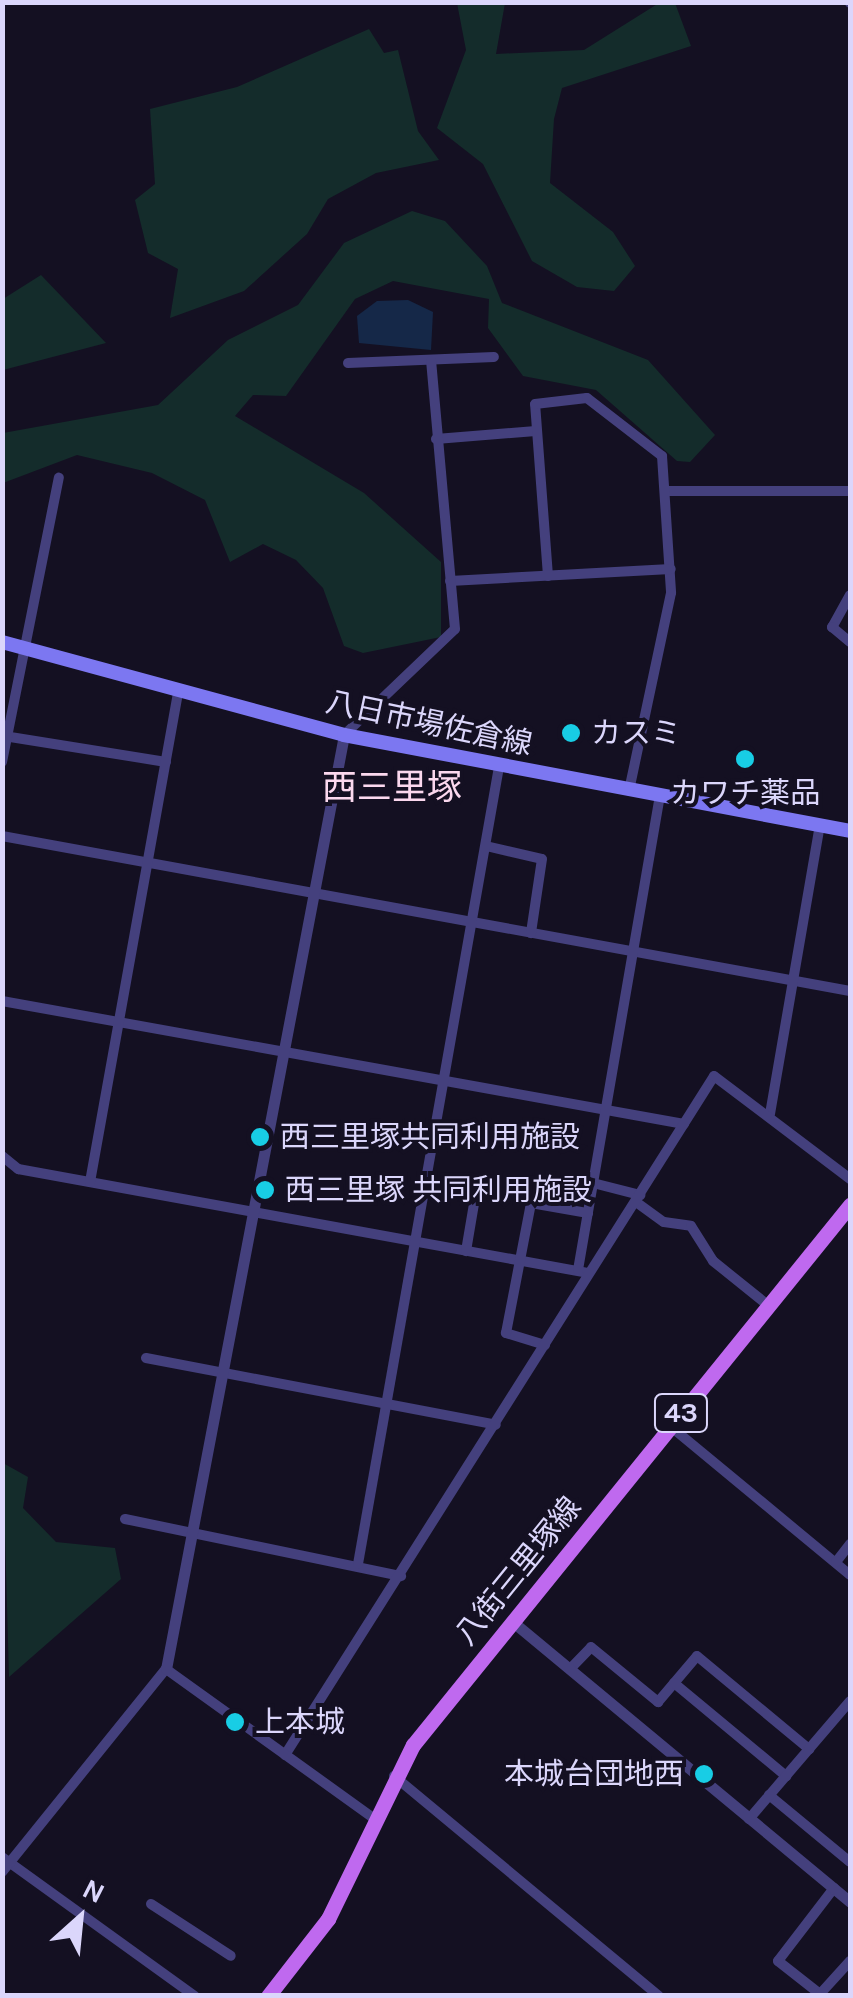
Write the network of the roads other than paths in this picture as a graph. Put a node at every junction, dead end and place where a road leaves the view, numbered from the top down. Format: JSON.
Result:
{"nodes":[{"id":1,"x":494,"y":357,"type":"dead end"},
{"id":2,"x":431,"y":361,"type":"junction"},
{"id":3,"x":348,"y":363,"type":"dead end"},
{"id":4,"x":536,"y":431,"type":"junction"},
{"id":5,"x":436,"y":439,"type":"junction"},
{"id":6,"x":59,"y":478,"type":"dead end"},
{"id":7,"x":665,"y":491,"type":"junction"},
{"id":8,"x":850,"y":491,"type":"edge"},
{"id":9,"x":671,"y":569,"type":"junction"},
{"id":10,"x":548,"y":576,"type":"junction"},
{"id":11,"x":450,"y":581,"type":"junction"},
{"id":12,"x":850,"y":595,"type":"edge"},
{"id":13,"x":2,"y":642,"type":"edge"},
{"id":14,"x":850,"y":642,"type":"edge"},
{"id":15,"x":21,"y":648,"type":"junction"},
{"id":16,"x":178,"y":691,"type":"junction"},
{"id":17,"x":344,"y":734,"type":"junction"},
{"id":18,"x":5,"y":736,"type":"edge"},
{"id":19,"x":2,"y":762,"type":"edge"},
{"id":20,"x":166,"y":762,"type":"junction"},
{"id":21,"x":500,"y":767,"type":"junction"},
{"id":22,"x":629,"y":791,"type":"junction"},
{"id":23,"x":660,"y":796,"type":"junction"},
{"id":24,"x":820,"y":826,"type":"junction"},
{"id":25,"x":850,"y":831,"type":"edge"},
{"id":26,"x":2,"y":836,"type":"edge"},
{"id":27,"x":486,"y":846,"type":"junction"},
{"id":28,"x":148,"y":862,"type":"junction"},
{"id":29,"x":310,"y":892,"type":"junction"},
{"id":30,"x":472,"y":922,"type":"junction"},
{"id":31,"x":530,"y":933,"type":"junction"},
{"id":32,"x":634,"y":952,"type":"junction"},
{"id":33,"x":793,"y":981,"type":"junction"},
{"id":34,"x":850,"y":992,"type":"edge"},
{"id":35,"x":2,"y":1001,"type":"edge"},
{"id":36,"x":119,"y":1022,"type":"junction"},
{"id":37,"x":281,"y":1051,"type":"junction"},
{"id":38,"x":445,"y":1080,"type":"junction"},
{"id":39,"x":606,"y":1108,"type":"junction"},
{"id":40,"x":770,"y":1114,"type":"junction"},
{"id":41,"x":684,"y":1124,"type":"junction"},
{"id":42,"x":2,"y":1156,"type":"edge"},
{"id":43,"x":850,"y":1179,"type":"edge"},
{"id":44,"x":90,"y":1182,"type":"junction"},
{"id":45,"x":428,"y":1182,"type":"junction"},
{"id":46,"x":594,"y":1183,"type":"junction"},
{"id":47,"x":638,"y":1198,"type":"junction"},
{"id":48,"x":850,"y":1206,"type":"edge"},
{"id":49,"x":252,"y":1212,"type":"junction"},
{"id":50,"x":588,"y":1213,"type":"junction"},
{"id":51,"x":417,"y":1243,"type":"junction"},
{"id":52,"x":466,"y":1251,"type":"junction"},
{"id":53,"x":518,"y":1260,"type":"junction"},
{"id":54,"x":583,"y":1272,"type":"junction"},
{"id":55,"x":769,"y":1306,"type":"junction"},
{"id":56,"x":545,"y":1345,"type":"junction"},
{"id":57,"x":146,"y":1358,"type":"dead end"},
{"id":58,"x":222,"y":1373,"type":"junction"},
{"id":59,"x":386,"y":1404,"type":"junction"},
{"id":60,"x":496,"y":1426,"type":"junction"},
{"id":61,"x":670,"y":1426,"type":"junction"},
{"id":62,"x":125,"y":1520,"type":"dead end"},
{"id":63,"x":194,"y":1534,"type":"junction"},
{"id":64,"x":850,"y":1544,"type":"edge"},
{"id":65,"x":836,"y":1562,"type":"junction"},
{"id":66,"x":358,"y":1564,"type":"junction"},
{"id":67,"x":850,"y":1574,"type":"edge"},
{"id":68,"x":401,"y":1576,"type":"junction"},
{"id":69,"x":513,"y":1622,"type":"junction"},
{"id":70,"x":166,"y":1669,"type":"junction"},
{"id":71,"x":570,"y":1669,"type":"junction"},
{"id":72,"x":674,"y":1683,"type":"junction"},
{"id":73,"x":850,"y":1701,"type":"edge"},
{"id":74,"x":809,"y":1749,"type":"junction"},
{"id":75,"x":286,"y":1755,"type":"junction"},
{"id":76,"x":394,"y":1776,"type":"junction"},
{"id":77,"x":786,"y":1776,"type":"junction"},
{"id":78,"x":770,"y":1795,"type":"junction"},
{"id":79,"x":750,"y":1818,"type":"junction"},
{"id":80,"x":374,"y":1819,"type":"junction"},
{"id":81,"x":850,"y":1862,"type":"edge"},
{"id":82,"x":5,"y":1864,"type":"edge"},
{"id":83,"x":834,"y":1888,"type":"junction"},
{"id":84,"x":850,"y":1902,"type":"edge"},
{"id":85,"x":151,"y":1904,"type":"dead end"},
{"id":86,"x":232,"y":1956,"type":"dead end"},
{"id":87,"x":850,"y":1962,"type":"edge"},
{"id":88,"x":196,"y":1996,"type":"edge"},
{"id":89,"x":268,"y":1996,"type":"edge"},
{"id":90,"x":659,"y":1996,"type":"edge"}],
"edges":[{"from":1,"to":2,"type":"street"},
{"from":2,"to":3,"type":"street"},
{"from":2,"to":5,"type":"street"},
{"from":4,"to":5,"type":"street"},
{"from":4,"to":7,"type":"street"},
{"from":4,"to":10,"type":"street"},
{"from":5,"to":11,"type":"street"},
{"from":6,"to":15,"type":"street"},
{"from":7,"to":8,"type":"street"},
{"from":7,"to":9,"type":"street"},
{"from":9,"to":10,"type":"street"},
{"from":9,"to":22,"type":"street"},
{"from":10,"to":11,"type":"street"},
{"from":11,"to":17,"type":"street"},
{"from":12,"to":14,"type":"street"},
{"from":13,"to":15,"type":"main road","name":"八日市場佐倉線"},
{"from":15,"to":16,"type":"main road","name":"八日市場佐倉線"},
{"from":15,"to":18,"type":"street"},
{"from":16,"to":17,"type":"main road","name":"八日市場佐倉線"},
{"from":16,"to":20,"type":"street"},
{"from":17,"to":21,"type":"main road","name":"八日市場佐倉線"},
{"from":17,"to":29,"type":"street"},
{"from":18,"to":19,"type":"street"},
{"from":18,"to":20,"type":"street"},
{"from":20,"to":28,"type":"street"},
{"from":21,"to":22,"type":"main road","name":"八日市場佐倉線"},
{"from":21,"to":27,"type":"street"},
{"from":22,"to":23,"type":"main road","name":"八日市場佐倉線"},
{"from":23,"to":24,"type":"main road","name":"八日市場佐倉線"},
{"from":23,"to":32,"type":"street"},
{"from":24,"to":25,"type":"main road","name":"八日市場佐倉線"},
{"from":24,"to":33,"type":"street"},
{"from":26,"to":28,"type":"street"},
{"from":27,"to":30,"type":"street"},
{"from":27,"to":31,"type":"street"},
{"from":28,"to":29,"type":"street"},
{"from":28,"to":36,"type":"street"},
{"from":29,"to":30,"type":"street"},
{"from":29,"to":37,"type":"street"},
{"from":30,"to":31,"type":"street"},
{"from":30,"to":38,"type":"street"},
{"from":31,"to":32,"type":"street"},
{"from":32,"to":33,"type":"street"},
{"from":32,"to":39,"type":"street"},
{"from":33,"to":34,"type":"street"},
{"from":33,"to":40,"type":"street"},
{"from":35,"to":36,"type":"street"},
{"from":36,"to":37,"type":"street"},
{"from":36,"to":44,"type":"street"},
{"from":37,"to":38,"type":"street"},
{"from":37,"to":49,"type":"street"},
{"from":38,"to":39,"type":"street"},
{"from":38,"to":45,"type":"street"},
{"from":39,"to":41,"type":"street"},
{"from":39,"to":46,"type":"street"},
{"from":40,"to":41,"type":"street"},
{"from":40,"to":43,"type":"street"},
{"from":41,"to":47,"type":"street"},
{"from":42,"to":44,"type":"street"},
{"from":44,"to":49,"type":"street"},
{"from":45,"to":51,"type":"street"},
{"from":45,"to":52,"type":"street"},
{"from":46,"to":47,"type":"street"},
{"from":46,"to":50,"type":"street"},
{"from":47,"to":54,"type":"street"},
{"from":47,"to":55,"type":"street"},
{"from":48,"to":55,"type":"main road","name":"八街三里塚線","number":"43"},
{"from":49,"to":51,"type":"street"},
{"from":49,"to":58,"type":"street"},
{"from":50,"to":53,"type":"street"},
{"from":50,"to":54,"type":"street"},
{"from":51,"to":52,"type":"street"},
{"from":51,"to":59,"type":"street"},
{"from":52,"to":53,"type":"street"},
{"from":53,"to":54,"type":"street"},
{"from":53,"to":56,"type":"street"},
{"from":54,"to":56,"type":"street"},
{"from":55,"to":61,"type":"main road","name":"八街三里塚線","number":"43"},
{"from":56,"to":60,"type":"street"},
{"from":57,"to":58,"type":"street"},
{"from":58,"to":59,"type":"street"},
{"from":58,"to":63,"type":"street"},
{"from":59,"to":60,"type":"street"},
{"from":59,"to":66,"type":"street"},
{"from":60,"to":68,"type":"street"},
{"from":61,"to":65,"type":"street"},
{"from":61,"to":69,"type":"main road","name":"八街三里塚線","number":"43"},
{"from":62,"to":63,"type":"street"},
{"from":63,"to":66,"type":"street"},
{"from":63,"to":70,"type":"street"},
{"from":64,"to":65,"type":"street"},
{"from":65,"to":67,"type":"street"},
{"from":66,"to":68,"type":"street"},
{"from":68,"to":75,"type":"street"},
{"from":69,"to":71,"type":"street"},
{"from":69,"to":76,"type":"main road","name":"八街三里塚線","number":"43"},
{"from":70,"to":75,"type":"street"},
{"from":70,"to":82,"type":"street"},
{"from":71,"to":72,"type":"street"},
{"from":71,"to":79,"type":"street"},
{"from":72,"to":74,"type":"street"},
{"from":72,"to":77,"type":"street"},
{"from":73,"to":74,"type":"street"},
{"from":74,"to":77,"type":"street"},
{"from":75,"to":80,"type":"street"},
{"from":76,"to":80,"type":"main road","name":"八街三里塚線","number":"43"},
{"from":76,"to":90,"type":"street"},
{"from":77,"to":78,"type":"street"},
{"from":78,"to":79,"type":"street"},
{"from":78,"to":81,"type":"street"},
{"from":79,"to":83,"type":"street"},
{"from":80,"to":89,"type":"main road","name":"八街三里塚線","number":"43"},
{"from":82,"to":88,"type":"street"},
{"from":83,"to":84,"type":"street"},
{"from":83,"to":87,"type":"street"},
{"from":85,"to":86,"type":"street"}]}
